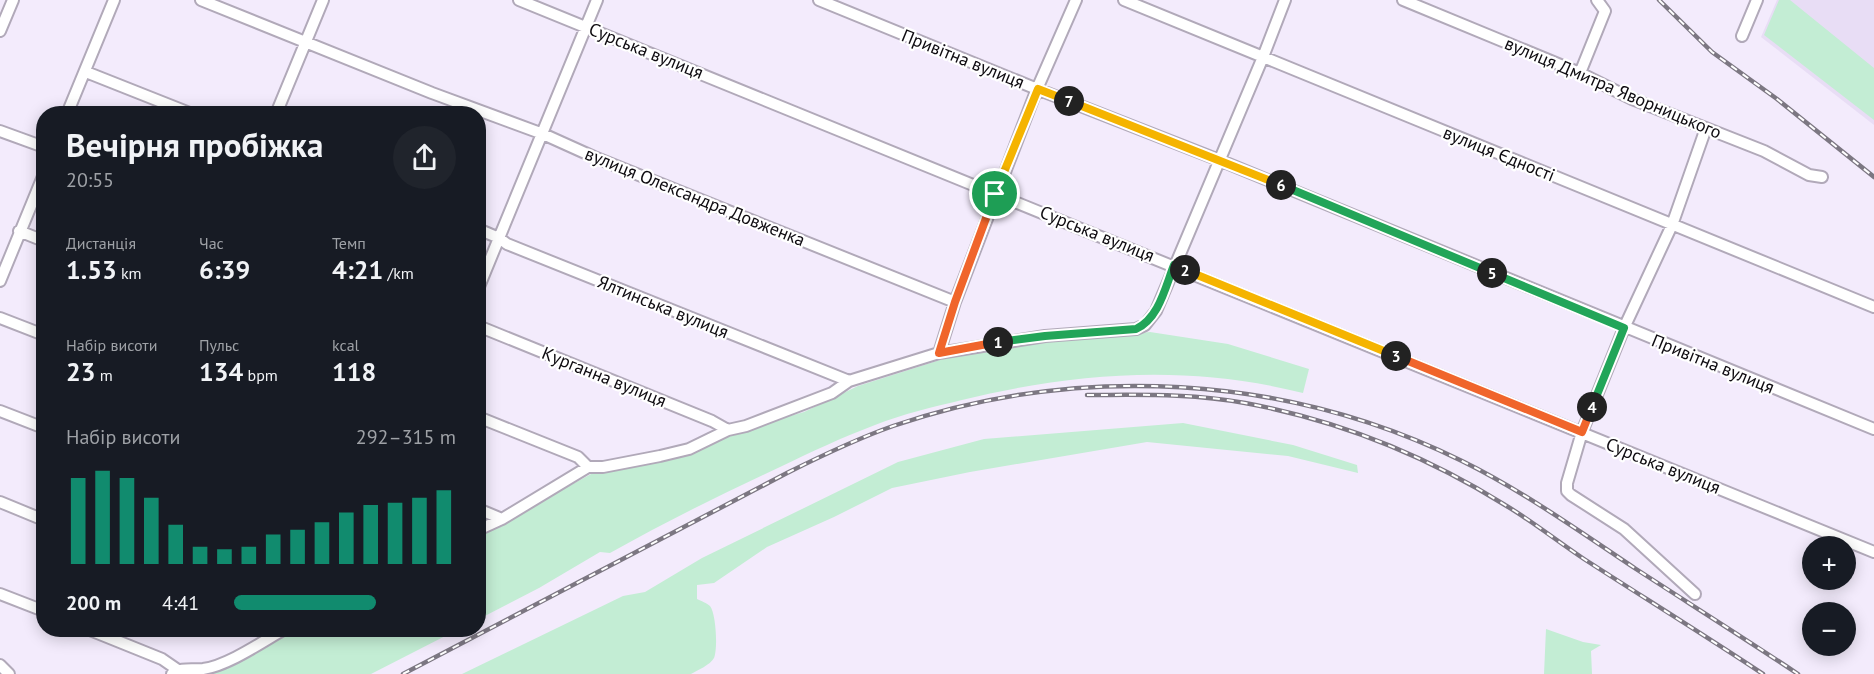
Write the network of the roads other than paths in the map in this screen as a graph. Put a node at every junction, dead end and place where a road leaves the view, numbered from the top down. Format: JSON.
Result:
{"nodes":[{"id":1,"x":12,"y":0,"type":"edge"},
{"id":2,"x":114,"y":0,"type":"edge"},
{"id":3,"x":201,"y":0,"type":"edge"},
{"id":4,"x":323,"y":0,"type":"edge"},
{"id":5,"x":519,"y":0,"type":"edge"},
{"id":6,"x":597,"y":0,"type":"edge"},
{"id":7,"x":819,"y":0,"type":"edge"},
{"id":8,"x":1076,"y":0,"type":"edge"},
{"id":9,"x":1124,"y":0,"type":"edge"},
{"id":10,"x":1285,"y":0,"type":"edge"},
{"id":11,"x":1404,"y":0,"type":"edge"},
{"id":12,"x":1597,"y":0,"type":"edge"},
{"id":13,"x":1757,"y":0,"type":"edge"},
{"id":14,"x":587,"y":27,"type":"junction"},
{"id":15,"x":0,"y":31,"type":"edge"},
{"id":16,"x":1742,"y":36,"type":"dead end"},
{"id":17,"x":307,"y":43,"type":"junction"},
{"id":18,"x":1263,"y":57,"type":"junction"},
{"id":19,"x":86,"y":72,"type":"junction"},
{"id":20,"x":1580,"y":73,"type":"junction"},
{"id":21,"x":1038,"y":89,"type":"junction"},
{"id":22,"x":71,"y":106,"type":"edge"},
{"id":23,"x":172,"y":106,"type":"edge"},
{"id":24,"x":279,"y":106,"type":"edge"},
{"id":25,"x":467,"y":106,"type":"edge"},
{"id":26,"x":486,"y":113,"type":"edge"},
{"id":27,"x":1706,"y":128,"type":"junction"},
{"id":28,"x":0,"y":131,"type":"edge"},
{"id":29,"x":543,"y":134,"type":"junction"},
{"id":30,"x":36,"y":144,"type":"edge"},
{"id":31,"x":1219,"y":160,"type":"junction"},
{"id":32,"x":1822,"y":177,"type":"dead end"},
{"id":33,"x":36,"y":192,"type":"edge"},
{"id":34,"x":995,"y":194,"type":"junction"},
{"id":35,"x":1672,"y":225,"type":"junction"},
{"id":36,"x":19,"y":231,"type":"junction"},
{"id":37,"x":486,"y":233,"type":"edge"},
{"id":38,"x":36,"y":238,"type":"edge"},
{"id":39,"x":499,"y":238,"type":"junction"},
{"id":40,"x":1174,"y":265,"type":"junction"},
{"id":41,"x":486,"y":270,"type":"edge"},
{"id":42,"x":0,"y":281,"type":"edge"},
{"id":43,"x":955,"y":302,"type":"junction"},
{"id":44,"x":1874,"y":307,"type":"edge"},
{"id":45,"x":0,"y":318,"type":"edge"},
{"id":46,"x":1624,"y":328,"type":"junction"},
{"id":47,"x":486,"y":329,"type":"edge"},
{"id":48,"x":36,"y":332,"type":"edge"},
{"id":49,"x":939,"y":353,"type":"junction"},
{"id":50,"x":849,"y":381,"type":"junction"},
{"id":51,"x":0,"y":411,"type":"edge"},
{"id":52,"x":486,"y":420,"type":"edge"},
{"id":53,"x":36,"y":425,"type":"edge"},
{"id":54,"x":1874,"y":429,"type":"edge"},
{"id":55,"x":728,"y":430,"type":"junction"},
{"id":56,"x":1582,"y":432,"type":"junction"},
{"id":57,"x":588,"y":467,"type":"junction"},
{"id":58,"x":0,"y":502,"type":"edge"},
{"id":59,"x":486,"y":512,"type":"edge"},
{"id":60,"x":36,"y":517,"type":"edge"},
{"id":61,"x":502,"y":519,"type":"junction"},
{"id":62,"x":486,"y":526,"type":"edge"},
{"id":63,"x":1874,"y":552,"type":"edge"},
{"id":64,"x":0,"y":594,"type":"edge"},
{"id":65,"x":1695,"y":594,"type":"dead end"},
{"id":66,"x":36,"y":608,"type":"edge"},
{"id":67,"x":107,"y":637,"type":"edge"},
{"id":68,"x":270,"y":637,"type":"edge"},
{"id":69,"x":0,"y":665,"type":"edge"},
{"id":70,"x":175,"y":672,"type":"edge"},
{"id":71,"x":9,"y":674,"type":"edge"}],
"edges":[{"from":1,"to":15,"type":"street"},
{"from":2,"to":19,"type":"street"},
{"from":3,"to":17,"type":"street","name":"вулиця Олександра Довженка"},
{"from":4,"to":17,"type":"street"},
{"from":5,"to":14,"type":"street","name":"Сурська вулиця"},
{"from":6,"to":14,"type":"street"},
{"from":7,"to":21,"type":"street","name":"Привітна вулиця"},
{"from":8,"to":21,"type":"street"},
{"from":9,"to":18,"type":"street","name":"вулиця Єдності"},
{"from":10,"to":18,"type":"street"},
{"from":11,"to":20,"type":"street","name":"вулиця Дмитра Яворницького"},
{"from":12,"to":20,"type":"street"},
{"from":13,"to":16,"type":"street"},
{"from":14,"to":29,"type":"street"},
{"from":14,"to":34,"type":"street","name":"Сурська вулиця"},
{"from":17,"to":24,"type":"street"},
{"from":17,"to":25,"type":"street","name":"вулиця Олександра Довженка"},
{"from":18,"to":31,"type":"street"},
{"from":18,"to":35,"type":"street","name":"вулиця Єдності"},
{"from":19,"to":22,"type":"street"},
{"from":19,"to":23,"type":"street"},
{"from":20,"to":27,"type":"street","name":"вулиця Дмитра Яворницького"},
{"from":21,"to":31,"type":"street","name":"Привітна вулиця"},
{"from":21,"to":34,"type":"street"},
{"from":26,"to":29,"type":"street","name":"вулиця Олександра Довженка"},
{"from":27,"to":32,"type":"street","name":"вулиця Дмитра Яворницького"},
{"from":27,"to":35,"type":"street"},
{"from":28,"to":30,"type":"street"},
{"from":29,"to":39,"type":"street"},
{"from":29,"to":43,"type":"street","name":"вулиця Олександра Довженка"},
{"from":31,"to":40,"type":"street"},
{"from":31,"to":46,"type":"street","name":"Привітна вулиця"},
{"from":33,"to":36,"type":"street"},
{"from":34,"to":40,"type":"street","name":"Сурська вулиця"},
{"from":34,"to":43,"type":"street"},
{"from":35,"to":44,"type":"street","name":"вулиця Єдності"},
{"from":35,"to":46,"type":"street"},
{"from":36,"to":38,"type":"street"},
{"from":36,"to":42,"type":"street"},
{"from":37,"to":39,"type":"street","name":"Ялтинська вулиця"},
{"from":39,"to":41,"type":"street"},
{"from":39,"to":50,"type":"street","name":"Ялтинська вулиця"},
{"from":40,"to":49,"type":"street"},
{"from":40,"to":56,"type":"street","name":"Сурська вулиця"},
{"from":43,"to":49,"type":"street"},
{"from":45,"to":48,"type":"street"},
{"from":46,"to":54,"type":"street","name":"Привітна вулиця"},
{"from":46,"to":56,"type":"street"},
{"from":47,"to":55,"type":"street","name":"Курганна вулиця"},
{"from":49,"to":50,"type":"street"},
{"from":50,"to":55,"type":"street"},
{"from":51,"to":53,"type":"street"},
{"from":52,"to":57,"type":"street"},
{"from":55,"to":57,"type":"street"},
{"from":56,"to":63,"type":"street","name":"Сурська вулиця"},
{"from":56,"to":65,"type":"street"},
{"from":57,"to":61,"type":"street"},
{"from":58,"to":60,"type":"street"},
{"from":59,"to":61,"type":"street"},
{"from":61,"to":62,"type":"street"},
{"from":64,"to":66,"type":"street"},
{"from":67,"to":70,"type":"street"},
{"from":68,"to":70,"type":"street"},
{"from":69,"to":71,"type":"street"}]}
